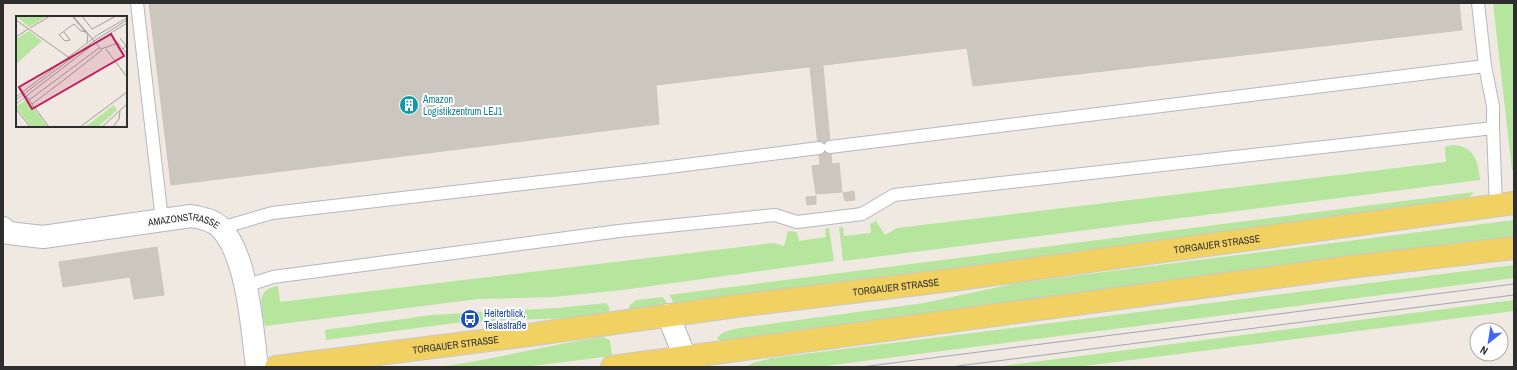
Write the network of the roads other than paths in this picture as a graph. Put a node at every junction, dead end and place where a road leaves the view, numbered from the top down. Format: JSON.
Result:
{"nodes":[{"id":1,"x":137,"y":3,"type":"edge"},
{"id":2,"x":1478,"y":3,"type":"edge"},
{"id":3,"x":1485,"y":66,"type":"junction"},
{"id":4,"x":1493,"y":128,"type":"junction"},
{"id":5,"x":1505,"y":204,"type":"edge"},
{"id":6,"x":162,"y":220,"type":"junction"},
{"id":7,"x":3,"y":228,"type":"edge"},
{"id":8,"x":221,"y":228,"type":"junction"},
{"id":9,"x":1514,"y":248,"type":"edge"},
{"id":10,"x":245,"y":286,"type":"junction"},
{"id":11,"x":668,"y":315,"type":"junction"},
{"id":12,"x":687,"y":362,"type":"edge"},
{"id":13,"x":257,"y":367,"type":"edge"},
{"id":14,"x":276,"y":367,"type":"edge"},
{"id":15,"x":612,"y":367,"type":"edge"}],
"edges":[{"from":1,"to":6,"type":"lane"},
{"from":2,"to":3,"type":"lane"},
{"from":3,"to":4,"type":"lane"},
{"from":3,"to":8,"type":"lane"},
{"from":4,"to":5,"type":"lane"},
{"from":4,"to":10,"type":"lane"},
{"from":5,"to":11,"type":"main road","name":"TORGAUER STRASSE"},
{"from":6,"to":7,"type":"street","name":"AMAZONSTRASSE"},
{"from":6,"to":8,"type":"street","name":"AMAZONSTRASSE"},
{"from":8,"to":10,"type":"street","name":"AMAZONSTRASSE"},
{"from":9,"to":12,"type":"main road"},
{"from":10,"to":13,"type":"street","name":"AMAZONSTRASSE"},
{"from":11,"to":12,"type":"street"},
{"from":11,"to":14,"type":"main road","name":"TORGAUER STRASSE"},
{"from":12,"to":15,"type":"main road"}]}
